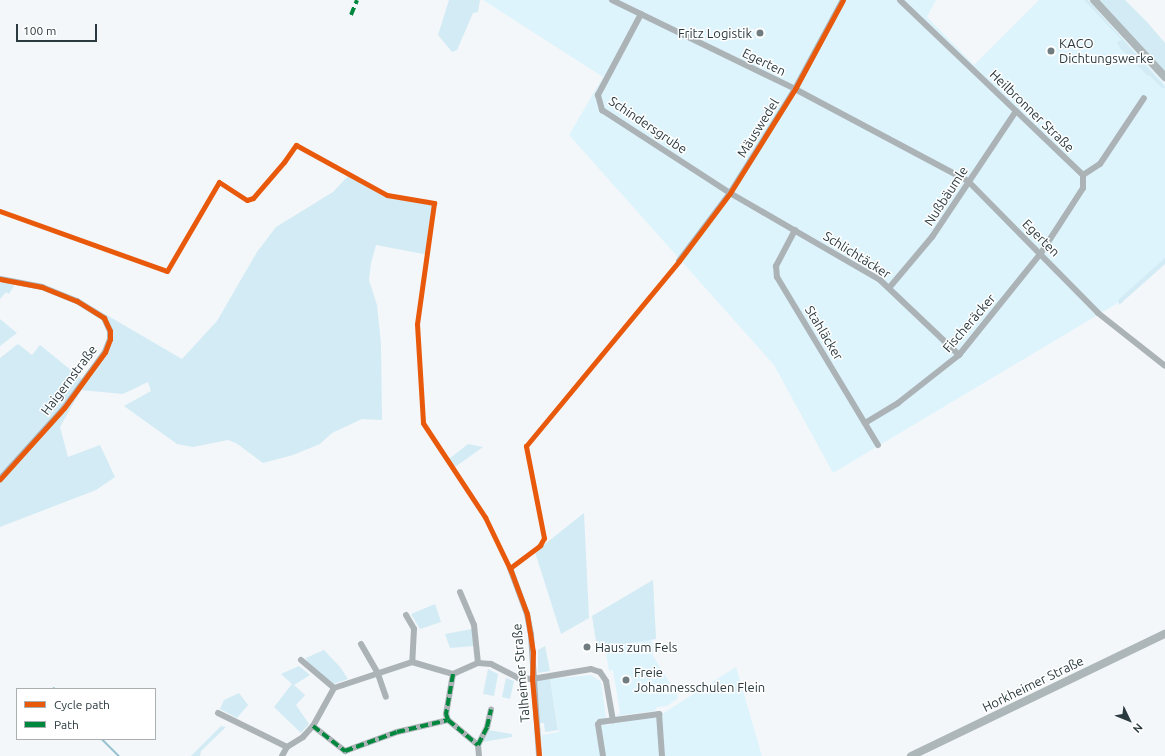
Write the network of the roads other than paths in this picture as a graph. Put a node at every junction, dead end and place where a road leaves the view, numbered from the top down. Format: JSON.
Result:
{"nodes":[{"id":1,"x":612,"y":0,"type":"edge"},
{"id":2,"x":843,"y":0,"type":"edge"},
{"id":3,"x":900,"y":0,"type":"edge"},
{"id":4,"x":1094,"y":0,"type":"edge"},
{"id":5,"x":640,"y":14,"type":"junction"},
{"id":6,"x":1165,"y":77,"type":"edge"},
{"id":7,"x":795,"y":89,"type":"junction"},
{"id":8,"x":1144,"y":98,"type":"dead end"},
{"id":9,"x":1016,"y":111,"type":"junction"},
{"id":10,"x":1083,"y":175,"type":"junction"},
{"id":11,"x":968,"y":182,"type":"junction"},
{"id":12,"x":730,"y":193,"type":"junction"},
{"id":13,"x":795,"y":230,"type":"junction"},
{"id":14,"x":1041,"y":253,"type":"junction"},
{"id":15,"x":679,"y":261,"type":"dead end"},
{"id":16,"x":0,"y":278,"type":"edge"},
{"id":17,"x":889,"y":288,"type":"junction"},
{"id":18,"x":959,"y":355,"type":"junction"},
{"id":19,"x":1165,"y":366,"type":"edge"},
{"id":20,"x":864,"y":423,"type":"junction"},
{"id":21,"x":878,"y":445,"type":"dead end"},
{"id":22,"x":0,"y":479,"type":"edge"},
{"id":23,"x":510,"y":568,"type":"dead end"},
{"id":24,"x":460,"y":592,"type":"dead end"},
{"id":25,"x":406,"y":615,"type":"dead end"},
{"id":26,"x":1165,"y":634,"type":"edge"},
{"id":27,"x":361,"y":644,"type":"dead end"},
{"id":28,"x":301,"y":660,"type":"dead end"},
{"id":29,"x":412,"y":662,"type":"junction"},
{"id":30,"x":478,"y":663,"type":"junction"},
{"id":31,"x":378,"y":674,"type":"junction"},
{"id":32,"x":453,"y":674,"type":"junction"},
{"id":33,"x":532,"y":679,"type":"junction"},
{"id":34,"x":334,"y":688,"type":"junction"},
{"id":35,"x":386,"y":697,"type":"dead end"},
{"id":36,"x":491,"y":708,"type":"dead end"},
{"id":37,"x":218,"y":713,"type":"dead end"},
{"id":38,"x":448,"y":720,"type":"junction"},
{"id":39,"x":612,"y":720,"type":"junction"},
{"id":40,"x":313,"y":726,"type":"junction"},
{"id":41,"x":478,"y":745,"type":"junction"},
{"id":42,"x":287,"y":747,"type":"junction"},
{"id":43,"x":282,"y":756,"type":"edge"},
{"id":44,"x":479,"y":756,"type":"edge"},
{"id":45,"x":538,"y":756,"type":"edge"},
{"id":46,"x":603,"y":756,"type":"edge"},
{"id":47,"x":662,"y":756,"type":"edge"},
{"id":48,"x":911,"y":756,"type":"edge"}],
"edges":[{"from":1,"to":5,"type":"street","name":"Egerten"},
{"from":2,"to":7,"type":"street","name":"Mäuswedel"},
{"from":3,"to":9,"type":"street","name":"Heilbronner Straße"},
{"from":4,"to":6,"type":"main road"},
{"from":5,"to":7,"type":"street","name":"Egerten"},
{"from":5,"to":12,"type":"street","name":"Schindersgrube"},
{"from":7,"to":11,"type":"street","name":"Egerten"},
{"from":7,"to":12,"type":"street","name":"Mäuswedel"},
{"from":8,"to":10,"type":"street"},
{"from":9,"to":10,"type":"street","name":"Heilbronner Straße"},
{"from":9,"to":11,"type":"street","name":"Nußbäumle"},
{"from":10,"to":14,"type":"street"},
{"from":11,"to":14,"type":"street","name":"Egerten"},
{"from":11,"to":17,"type":"street","name":"Nußbäumle"},
{"from":12,"to":13,"type":"street","name":"Schlichtäcker"},
{"from":12,"to":15,"type":"street","name":"Mäuswedel"},
{"from":13,"to":17,"type":"street","name":"Schlichtäcker"},
{"from":13,"to":20,"type":"street","name":"Stahläcker"},
{"from":14,"to":18,"type":"street","name":"Fischeräcker"},
{"from":14,"to":19,"type":"street","name":"Egerten"},
{"from":16,"to":22,"type":"street","name":"Haigernstraße"},
{"from":17,"to":18,"type":"street","name":"Schlichtäcker"},
{"from":18,"to":20,"type":"street","name":"Fischeräcker"},
{"from":20,"to":21,"type":"street","name":"Stahläcker"},
{"from":23,"to":33,"type":"street","name":"Talheimer Straße"},
{"from":24,"to":30,"type":"street"},
{"from":25,"to":29,"type":"street"},
{"from":26,"to":48,"type":"main road","name":"Horkheimer Straße"},
{"from":27,"to":31,"type":"street"},
{"from":28,"to":34,"type":"street"},
{"from":29,"to":31,"type":"street"},
{"from":29,"to":32,"type":"street"},
{"from":30,"to":32,"type":"street"},
{"from":30,"to":33,"type":"street"},
{"from":31,"to":34,"type":"street"},
{"from":31,"to":35,"type":"street"},
{"from":32,"to":38,"type":"street"},
{"from":33,"to":39,"type":"street"},
{"from":33,"to":45,"type":"street","name":"Talheimer Straße"},
{"from":34,"to":40,"type":"street"},
{"from":36,"to":41,"type":"street"},
{"from":37,"to":42,"type":"street"},
{"from":38,"to":40,"type":"street"},
{"from":38,"to":41,"type":"street"},
{"from":39,"to":46,"type":"street"},
{"from":39,"to":47,"type":"street"},
{"from":40,"to":42,"type":"street"},
{"from":41,"to":44,"type":"street"},
{"from":42,"to":43,"type":"street"}]}
